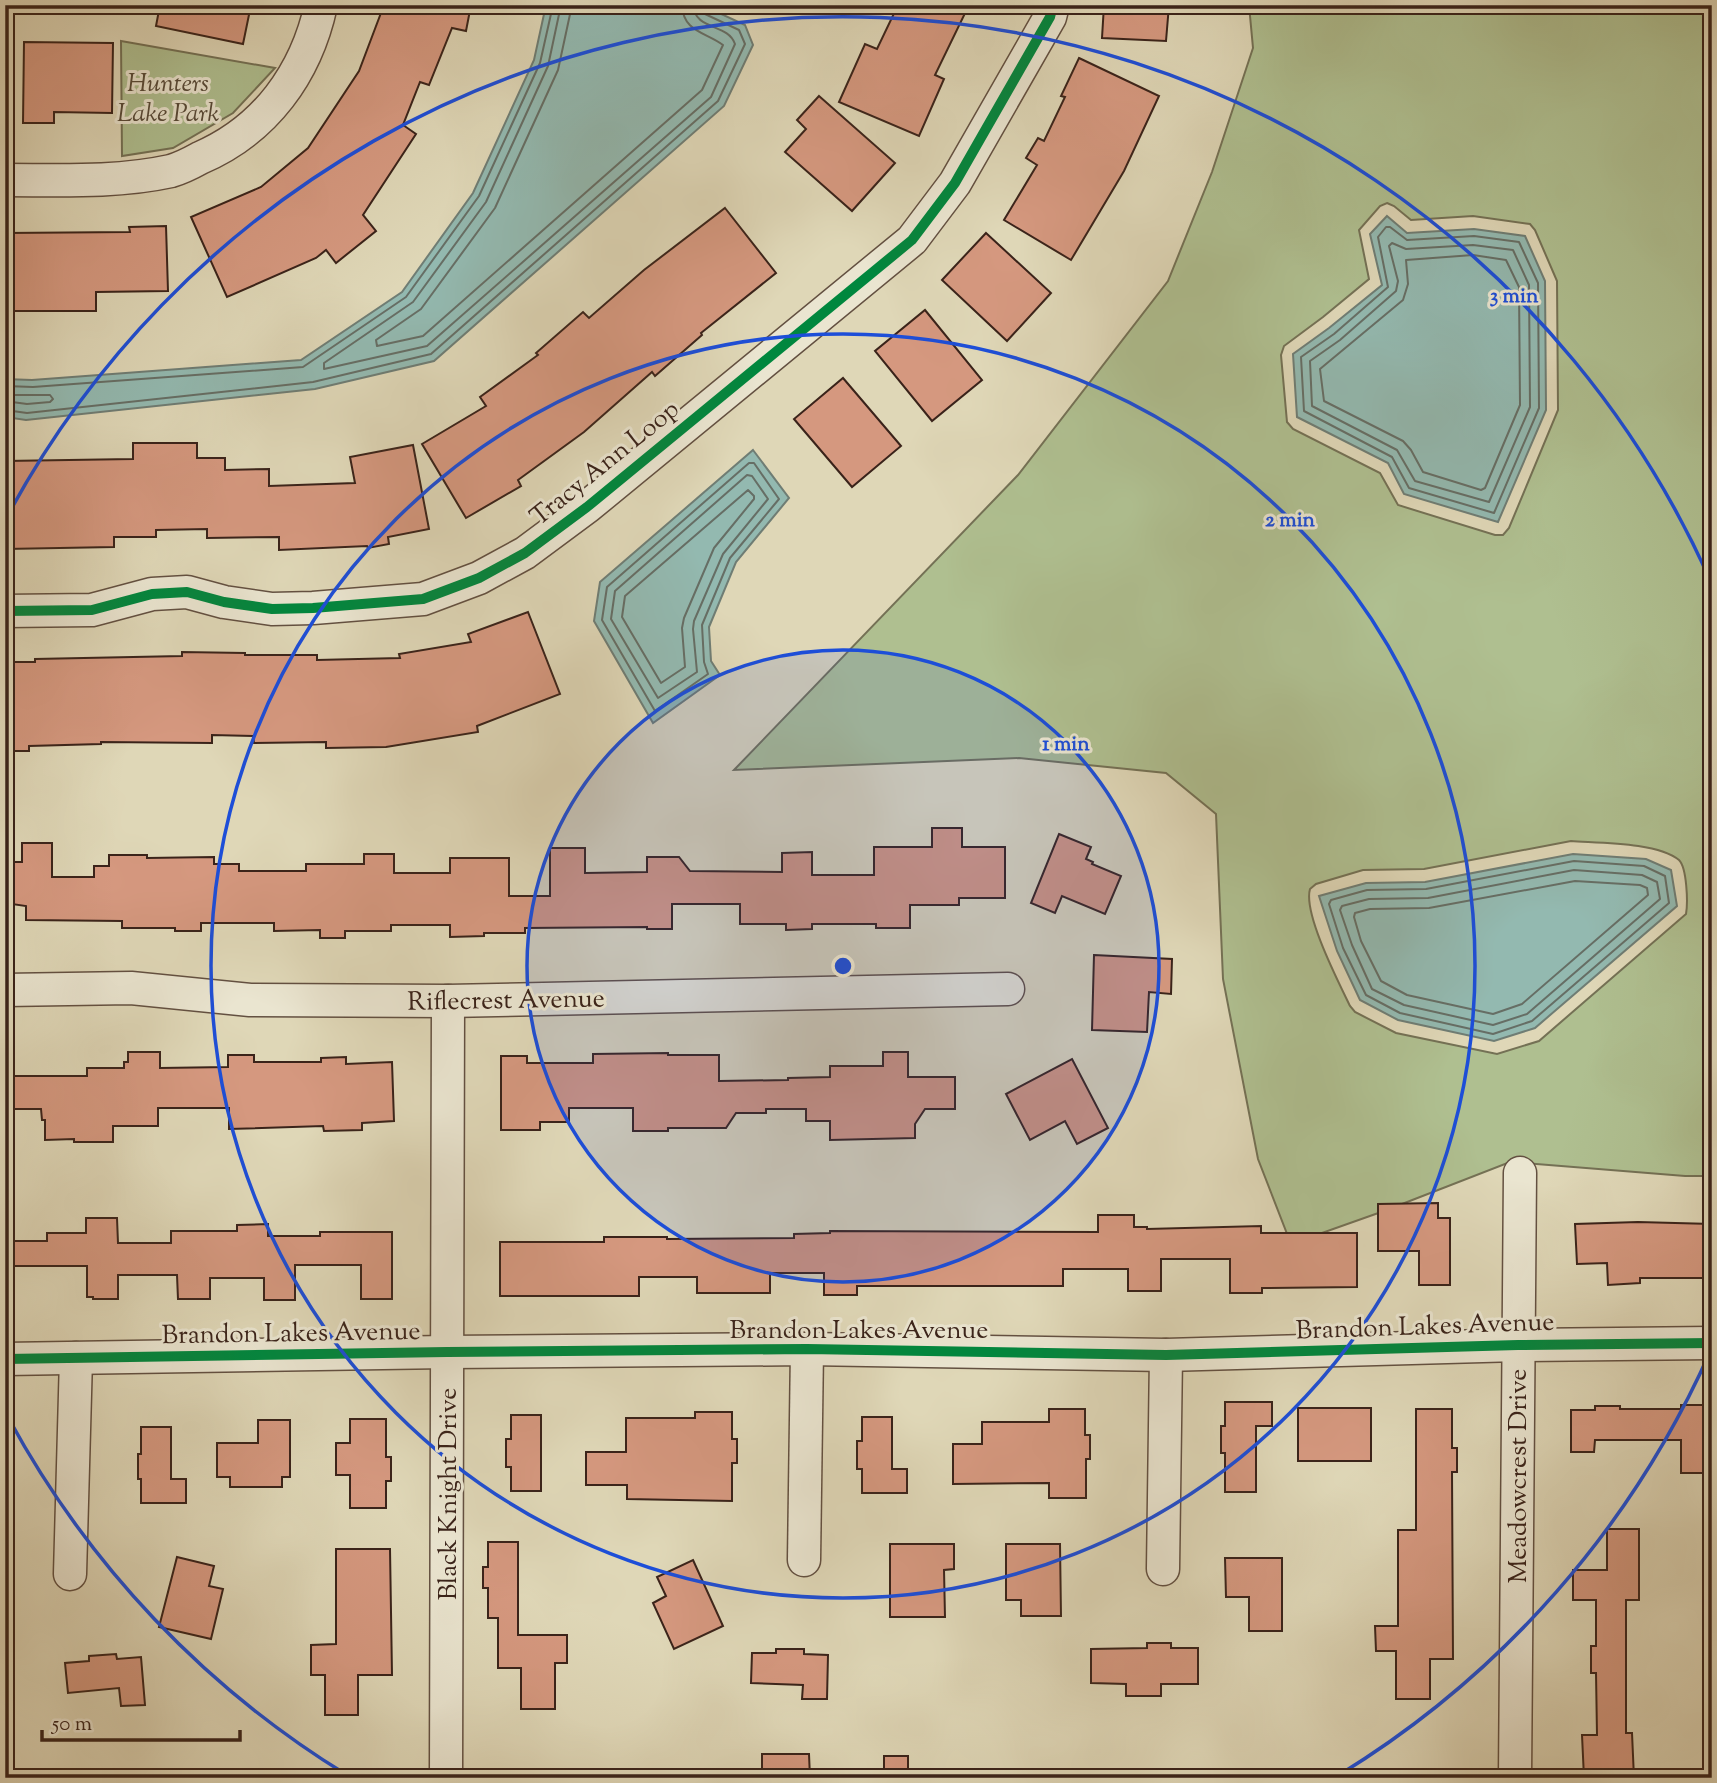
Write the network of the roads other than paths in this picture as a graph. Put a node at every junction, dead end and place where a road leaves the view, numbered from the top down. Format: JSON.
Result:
{"nodes":[{"id":1,"x":321,"y":5,"type":"edge"},
{"id":2,"x":1053,"y":5,"type":"edge"},
{"id":3,"x":5,"y":180,"type":"edge"},
{"id":4,"x":5,"y":611,"type":"edge"},
{"id":5,"x":1008,"y":989,"type":"dead end"},
{"id":6,"x":5,"y":990,"type":"edge"},
{"id":7,"x":448,"y":1001,"type":"junction"},
{"id":8,"x":1520,"y":1173,"type":"dead end"},
{"id":9,"x":1712,"y":1343,"type":"edge"},
{"id":10,"x":1518,"y":1345,"type":"junction"},
{"id":11,"x":807,"y":1349,"type":"junction"},
{"id":12,"x":447,"y":1352,"type":"junction"},
{"id":13,"x":1166,"y":1355,"type":"junction"},
{"id":14,"x":76,"y":1358,"type":"junction"},
{"id":15,"x":5,"y":1359,"type":"edge"},
{"id":16,"x":804,"y":1560,"type":"dead end"},
{"id":17,"x":1163,"y":1569,"type":"dead end"},
{"id":18,"x":70,"y":1574,"type":"dead end"},
{"id":19,"x":446,"y":1778,"type":"edge"},
{"id":20,"x":1515,"y":1778,"type":"edge"}],
"edges":[{"from":1,"to":3,"type":"street"},
{"from":2,"to":4,"type":"street","name":"Tracy Ann Loop"},
{"from":5,"to":7,"type":"street","name":"Riflecrest Avenue"},
{"from":6,"to":7,"type":"street","name":"Riflecrest Avenue"},
{"from":7,"to":12,"type":"street","name":"Black Knight Drive"},
{"from":8,"to":10,"type":"street","name":"Meadowcrest Drive"},
{"from":9,"to":10,"type":"street","name":"Brandon Lakes Avenue"},
{"from":10,"to":13,"type":"street","name":"Brandon Lakes Avenue"},
{"from":10,"to":20,"type":"street","name":"Meadowcrest Drive"},
{"from":11,"to":12,"type":"street","name":"Brandon Lakes Avenue"},
{"from":11,"to":13,"type":"street","name":"Brandon Lakes Avenue"},
{"from":11,"to":16,"type":"street"},
{"from":12,"to":14,"type":"street","name":"Brandon Lakes Avenue"},
{"from":12,"to":19,"type":"street","name":"Black Knight Drive"},
{"from":13,"to":17,"type":"street"},
{"from":14,"to":15,"type":"street","name":"Brandon Lakes Avenue"},
{"from":14,"to":18,"type":"street"}]}
